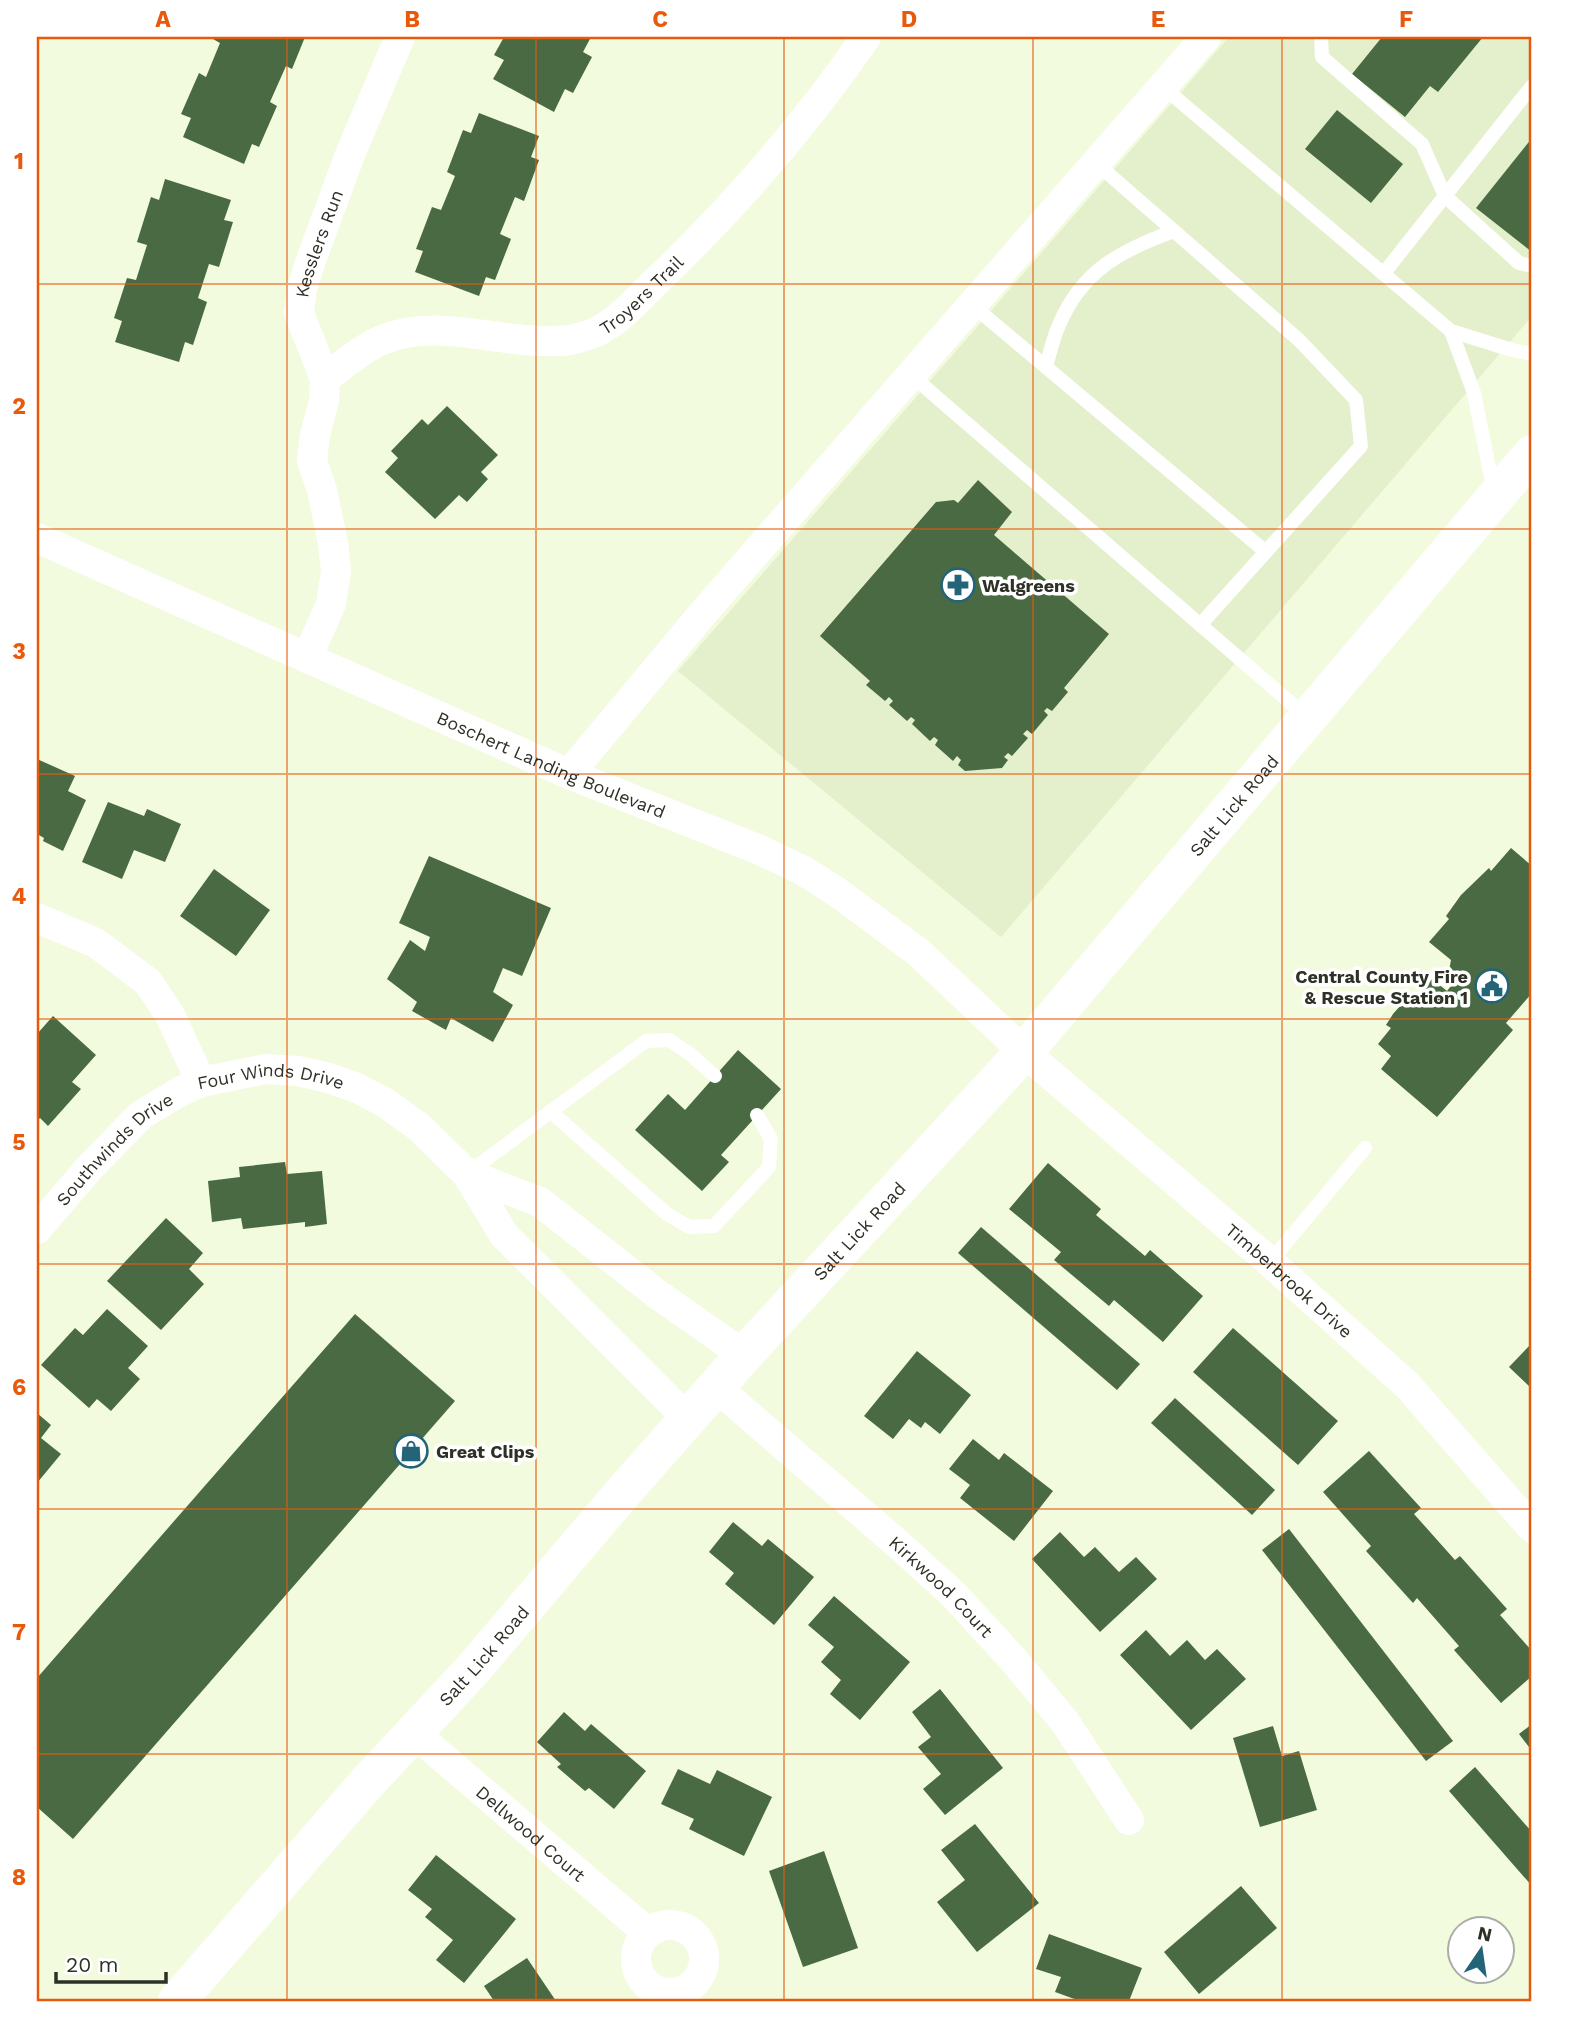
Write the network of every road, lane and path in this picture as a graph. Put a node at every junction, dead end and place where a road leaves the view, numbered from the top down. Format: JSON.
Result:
{"nodes":[{"id":1,"x":400,"y":37,"type":"edge"},
{"id":2,"x":866,"y":37,"type":"edge"},
{"id":3,"x":1206,"y":37,"type":"edge"},
{"id":4,"x":1321,"y":37,"type":"edge"},
{"id":5,"x":1532,"y":86,"type":"edge"},
{"id":6,"x":1163,"y":87,"type":"junction"},
{"id":7,"x":1096,"y":163,"type":"junction"},
{"id":8,"x":1445,"y":196,"type":"junction"},
{"id":9,"x":1174,"y":231,"type":"junction"},
{"id":10,"x":1532,"y":266,"type":"edge"},
{"id":11,"x":1384,"y":272,"type":"junction"},
{"id":12,"x":972,"y":305,"type":"junction"},
{"id":13,"x":1451,"y":331,"type":"junction"},
{"id":14,"x":1532,"y":354,"type":"edge"},
{"id":15,"x":1046,"y":367,"type":"junction"},
{"id":16,"x":911,"y":375,"type":"junction"},
{"id":17,"x":325,"y":379,"type":"junction"},
{"id":18,"x":1532,"y":454,"type":"edge"},
{"id":19,"x":1495,"y":498,"type":"junction"},
{"id":20,"x":37,"y":538,"type":"edge"},
{"id":21,"x":1265,"y":552,"type":"junction"},
{"id":22,"x":1200,"y":625,"type":"junction"},
{"id":23,"x":307,"y":657,"type":"junction"},
{"id":24,"x":1308,"y":718,"type":"junction"},
{"id":25,"x":569,"y":774,"type":"junction"},
{"id":26,"x":37,"y":918,"type":"edge"},
{"id":27,"x":1024,"y":1052,"type":"junction"},
{"id":28,"x":715,"y":1076,"type":"dead end"},
{"id":29,"x":201,"y":1082,"type":"junction"},
{"id":30,"x":550,"y":1111,"type":"junction"},
{"id":31,"x":757,"y":1115,"type":"dead end"},
{"id":32,"x":1365,"y":1147,"type":"dead end"},
{"id":33,"x":467,"y":1174,"type":"junction"},
{"id":34,"x":37,"y":1229,"type":"edge"},
{"id":35,"x":1270,"y":1262,"type":"junction"},
{"id":36,"x":744,"y":1355,"type":"junction"},
{"id":37,"x":716,"y":1387,"type":"junction"},
{"id":38,"x":688,"y":1419,"type":"junction"},
{"id":39,"x":1532,"y":1528,"type":"edge"},
{"id":40,"x":414,"y":1733,"type":"junction"},
{"id":41,"x":1129,"y":1820,"type":"dead end"},
{"id":42,"x":648,"y":1933,"type":"dead end"},
{"id":43,"x":177,"y":2001,"type":"edge"}],
"edges":[{"from":1,"to":17,"type":"street","name":"Kesslers Run"},
{"from":2,"to":17,"type":"street","name":"Troyers Trail"},
{"from":3,"to":6,"type":"street"},
{"from":4,"to":8,"type":"lane"},
{"from":5,"to":8,"type":"lane"},
{"from":6,"to":7,"type":"street"},
{"from":6,"to":11,"type":"lane"},
{"from":7,"to":9,"type":"lane"},
{"from":7,"to":12,"type":"street"},
{"from":8,"to":10,"type":"lane"},
{"from":8,"to":11,"type":"lane"},
{"from":9,"to":15,"type":"lane"},
{"from":9,"to":21,"type":"lane"},
{"from":11,"to":13,"type":"lane"},
{"from":12,"to":15,"type":"lane"},
{"from":12,"to":16,"type":"street"},
{"from":13,"to":14,"type":"lane"},
{"from":13,"to":19,"type":"lane"},
{"from":15,"to":21,"type":"lane"},
{"from":16,"to":22,"type":"lane"},
{"from":16,"to":25,"type":"street"},
{"from":17,"to":23,"type":"street","name":"Kesslers Run"},
{"from":18,"to":19,"type":"main road","name":"Salt Lick Road"},
{"from":19,"to":24,"type":"main road","name":"Salt Lick Road"},
{"from":20,"to":23,"type":"street","name":"Boschert Landing Boulevard"},
{"from":21,"to":22,"type":"lane"},
{"from":22,"to":24,"type":"lane"},
{"from":23,"to":25,"type":"street","name":"Boschert Landing Boulevard"},
{"from":24,"to":27,"type":"main road","name":"Salt Lick Road"},
{"from":25,"to":27,"type":"street","name":"Boschert Landing Boulevard"},
{"from":26,"to":29,"type":"street","name":"Four Winds Drive"},
{"from":27,"to":35,"type":"street","name":"Timberbrook Drive"},
{"from":27,"to":36,"type":"main road","name":"Salt Lick Road"},
{"from":28,"to":30,"type":"lane"},
{"from":29,"to":33,"type":"street","name":"Four Winds Drive"},
{"from":29,"to":34,"type":"street","name":"Southwinds Drive"},
{"from":30,"to":31,"type":"lane"},
{"from":30,"to":33,"type":"lane"},
{"from":32,"to":35,"type":"lane"},
{"from":33,"to":36,"type":"street","name":"Four Winds Drive"},
{"from":33,"to":38,"type":"street","name":"Four Winds Drive"},
{"from":35,"to":39,"type":"street","name":"Timberbrook Drive"},
{"from":36,"to":37,"type":"main road","name":"Salt Lick Road"},
{"from":37,"to":38,"type":"main road","name":"Salt Lick Road"},
{"from":37,"to":41,"type":"street","name":"Kirkwood Court"},
{"from":38,"to":40,"type":"main road","name":"Salt Lick Road"},
{"from":40,"to":42,"type":"street","name":"Dellwood Court"},
{"from":40,"to":43,"type":"main road","name":"Salt Lick Road"}]}
